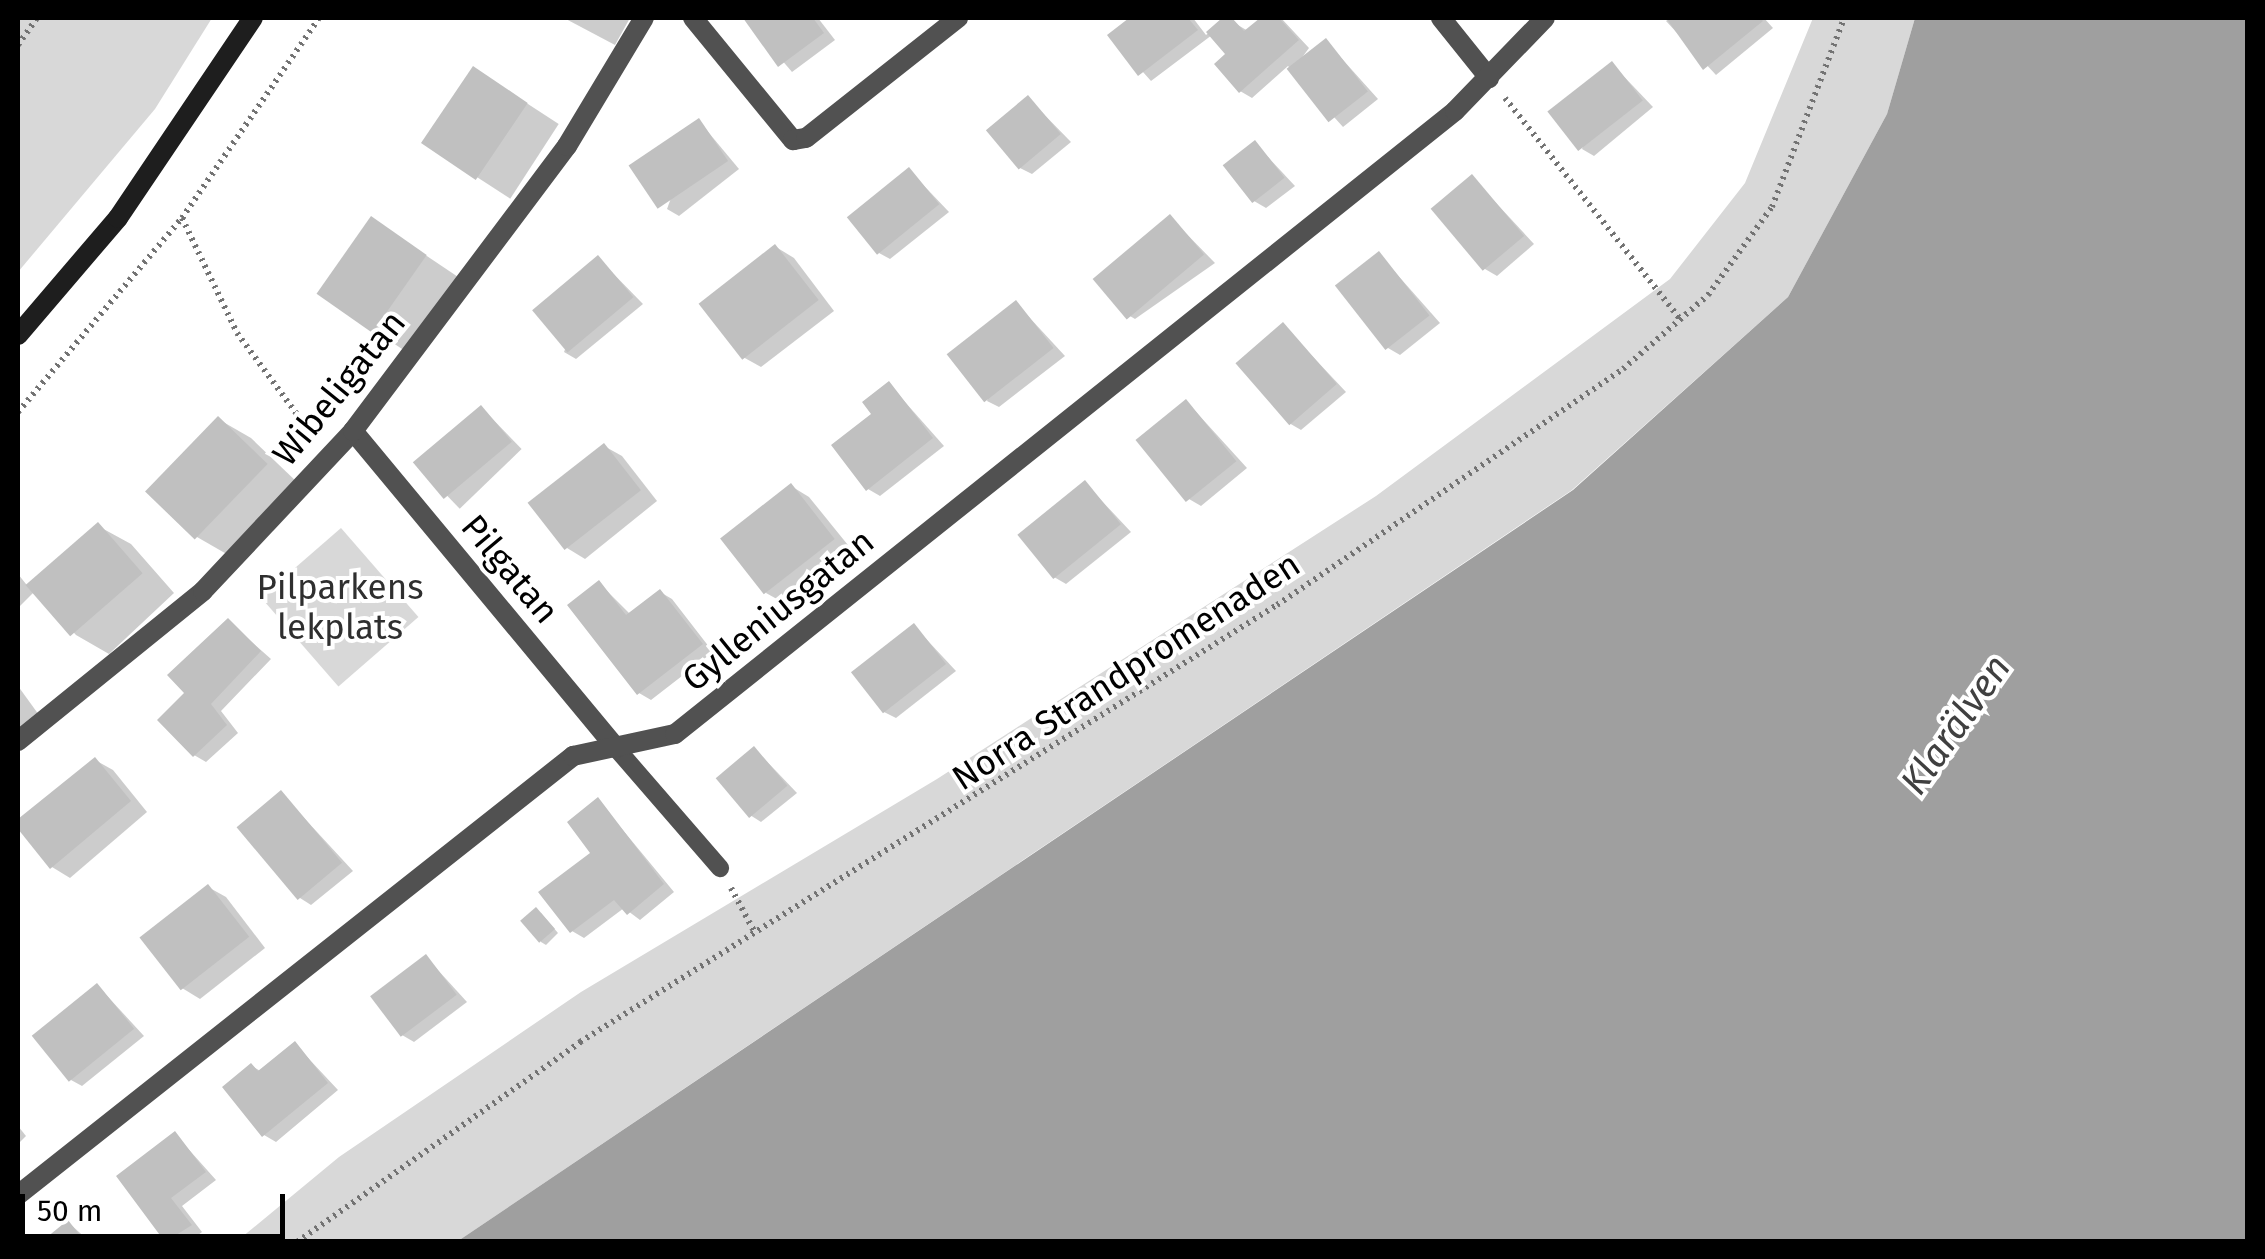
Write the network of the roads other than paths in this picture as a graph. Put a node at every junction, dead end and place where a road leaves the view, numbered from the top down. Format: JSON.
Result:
{"nodes":[{"id":1,"x":253,"y":18,"type":"edge"},
{"id":2,"x":644,"y":18,"type":"edge"},
{"id":3,"x":693,"y":18,"type":"edge"},
{"id":4,"x":958,"y":18,"type":"edge"},
{"id":5,"x":1441,"y":18,"type":"edge"},
{"id":6,"x":1545,"y":18,"type":"edge"},
{"id":7,"x":1489,"y":78,"type":"junction"},
{"id":8,"x":18,"y":335,"type":"edge"},
{"id":9,"x":354,"y":431,"type":"junction"},
{"id":10,"x":18,"y":741,"type":"edge"},
{"id":11,"x":616,"y":748,"type":"junction"},
{"id":12,"x":720,"y":868,"type":"road end"},
{"id":13,"x":18,"y":1196,"type":"edge"}],
"edges":[{"from":1,"to":8,"type":"street"},
{"from":2,"to":9,"type":"street","name":"Wibeligatan"},
{"from":3,"to":4,"type":"street"},
{"from":5,"to":7,"type":"street"},
{"from":6,"to":7,"type":"street","name":"Gylleniusgatan"},
{"from":7,"to":11,"type":"street","name":"Gylleniusgatan"},
{"from":9,"to":10,"type":"street","name":"Wibeligatan"},
{"from":9,"to":11,"type":"street","name":"Pilgatan"},
{"from":11,"to":12,"type":"lane"},
{"from":11,"to":13,"type":"street","name":"Gylleniusgatan"}]}
